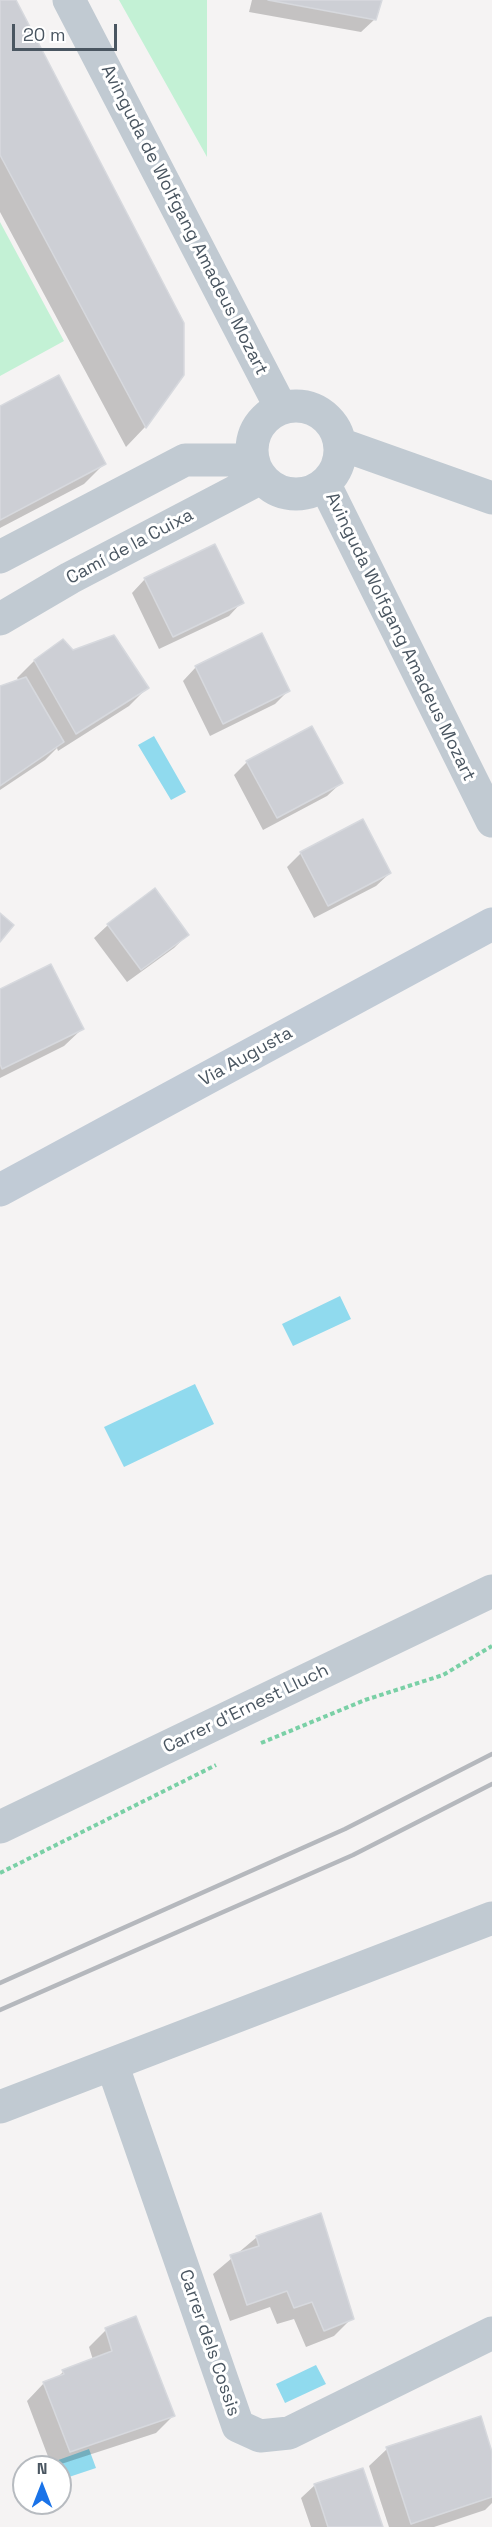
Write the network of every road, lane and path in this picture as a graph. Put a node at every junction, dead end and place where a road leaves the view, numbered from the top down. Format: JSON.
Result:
{"nodes":[{"id":1,"x":69,"y":0,"type":"edge"},
{"id":2,"x":281,"y":408,"type":"junction"},
{"id":3,"x":340,"y":444,"type":"junction"},
{"id":4,"x":257,"y":469,"type":"junction"},
{"id":5,"x":325,"y":485,"type":"junction"},
{"id":6,"x":492,"y":498,"type":"edge"},
{"id":7,"x":0,"y":557,"type":"edge"},
{"id":8,"x":0,"y":619,"type":"edge"},
{"id":9,"x":492,"y":821,"type":"edge"},
{"id":10,"x":492,"y":924,"type":"edge"},
{"id":11,"x":0,"y":1190,"type":"edge"},
{"id":12,"x":492,"y":1590,"type":"edge"},
{"id":13,"x":492,"y":1646,"type":"edge"},
{"id":14,"x":251,"y":1748,"type":"dead end"},
{"id":15,"x":219,"y":1763,"type":"dead end"},
{"id":16,"x":0,"y":1827,"type":"edge"},
{"id":17,"x":0,"y":1873,"type":"edge"},
{"id":18,"x":492,"y":1918,"type":"edge"},
{"id":19,"x":112,"y":2064,"type":"junction"},
{"id":20,"x":0,"y":2107,"type":"edge"},
{"id":21,"x":492,"y":2333,"type":"edge"}],
"edges":[{"from":1,"to":2,"type":"street","name":"Avinguda de Wolfgang Amadeus Mozart"},
{"from":2,"to":3,"type":"street"},
{"from":2,"to":4,"type":"street"},
{"from":3,"to":5,"type":"street"},
{"from":3,"to":6,"type":"street"},
{"from":4,"to":5,"type":"street"},
{"from":4,"to":7,"type":"street"},
{"from":4,"to":8,"type":"street","name":"Camí de la Cuixa"},
{"from":5,"to":9,"type":"street","name":"Avinguda Wolfgang Amadeus Mozart"},
{"from":10,"to":11,"type":"main road","name":"Via Augusta"},
{"from":12,"to":16,"type":"street","name":"Carrer d'Ernest Lluch"},
{"from":13,"to":14,"type":"path"},
{"from":15,"to":17,"type":"path"},
{"from":18,"to":19,"type":"street"},
{"from":19,"to":20,"type":"street"},
{"from":19,"to":21,"type":"street","name":"Carrer dels Cossis"}]}
